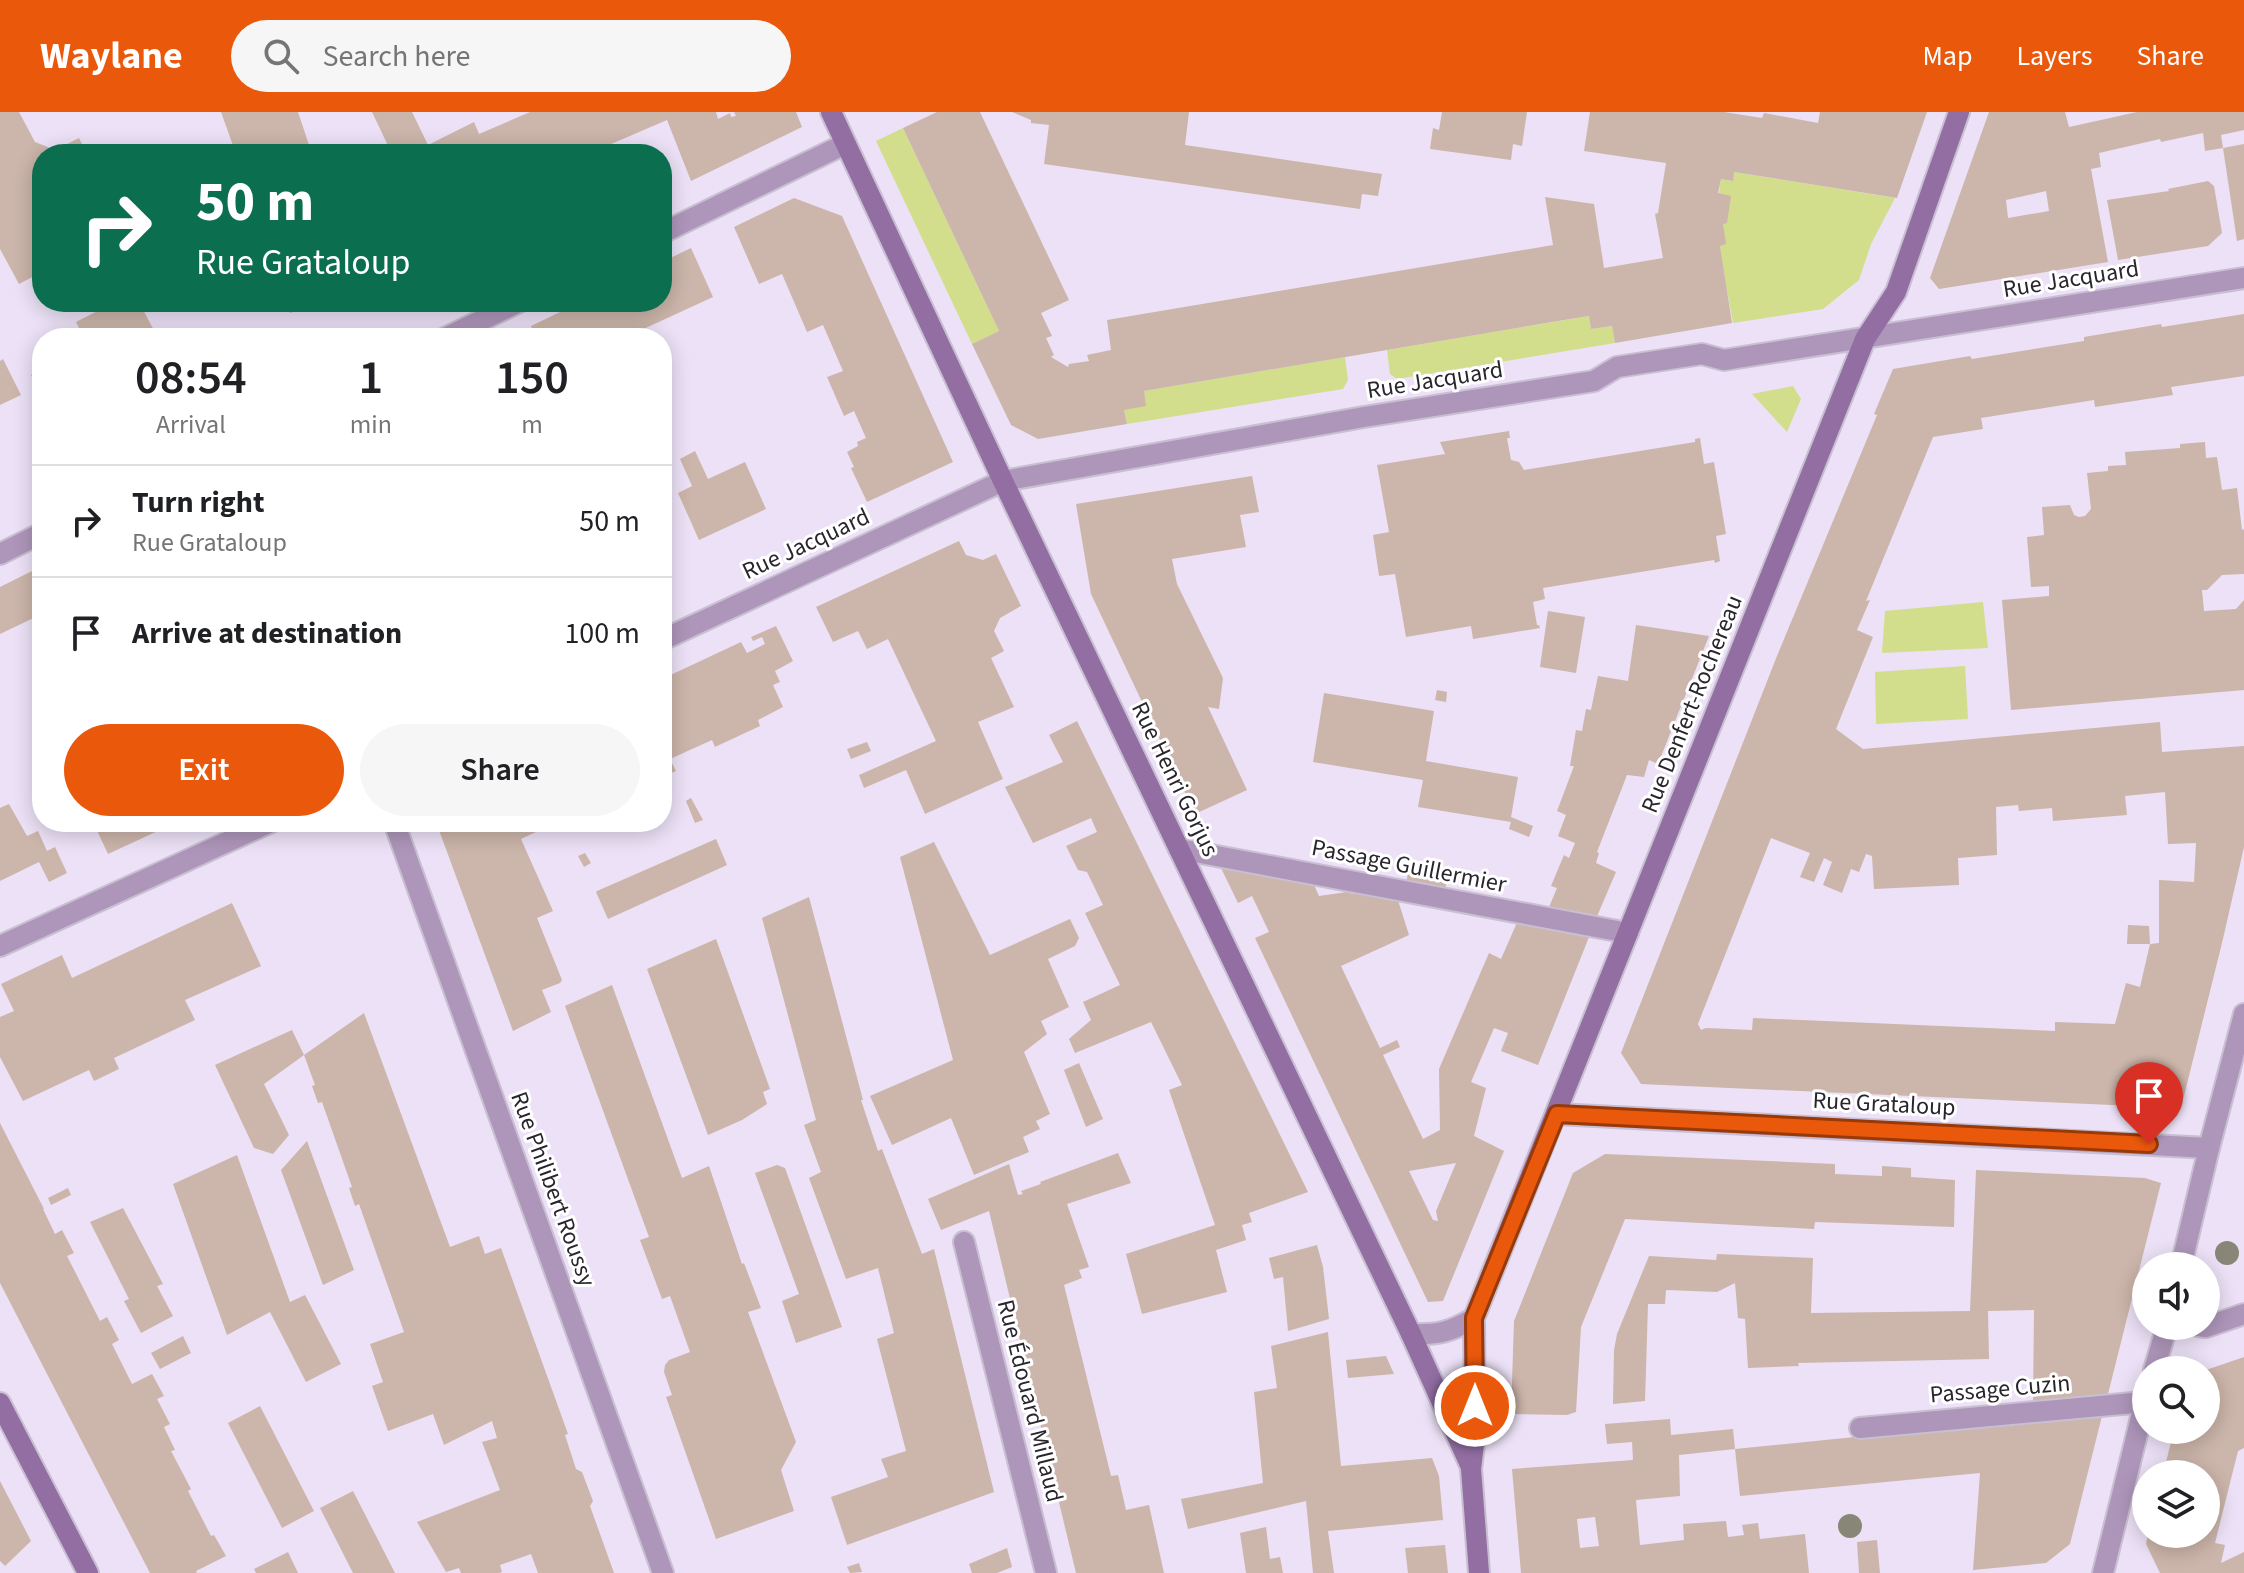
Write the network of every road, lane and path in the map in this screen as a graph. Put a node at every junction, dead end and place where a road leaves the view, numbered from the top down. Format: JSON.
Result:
{"nodes":[{"id":1,"x":831,"y":112,"type":"edge"},
{"id":2,"x":1959,"y":112,"type":"edge"},
{"id":3,"x":845,"y":144,"type":"junction"},
{"id":4,"x":672,"y":228,"type":"edge"},
{"id":5,"x":2244,"y":278,"type":"edge"},
{"id":6,"x":498,"y":312,"type":"edge"},
{"id":7,"x":466,"y":328,"type":"edge"},
{"id":8,"x":1865,"y":339,"type":"junction"},
{"id":9,"x":1003,"y":481,"type":"junction"},
{"id":10,"x":32,"y":538,"type":"edge"},
{"id":11,"x":0,"y":554,"type":"edge"},
{"id":12,"x":672,"y":635,"type":"edge"},
{"id":13,"x":249,"y":832,"type":"edge"},
{"id":14,"x":398,"y":832,"type":"edge"},
{"id":15,"x":1179,"y":849,"type":"junction"},
{"id":16,"x":1628,"y":933,"type":"junction"},
{"id":17,"x":0,"y":946,"type":"edge"},
{"id":18,"x":2244,"y":1014,"type":"edge"},
{"id":19,"x":1557,"y":1114,"type":"junction"},
{"id":20,"x":2209,"y":1148,"type":"junction"},
{"id":21,"x":964,"y":1242,"type":"dead end"},
{"id":22,"x":2184,"y":1252,"type":"edge"},
{"id":23,"x":2244,"y":1314,"type":"edge"},
{"id":24,"x":1474,"y":1318,"type":"junction"},
{"id":25,"x":2220,"y":1322,"type":"edge"},
{"id":26,"x":1411,"y":1334,"type":"junction"},
{"id":27,"x":2132,"y":1400,"type":"edge"},
{"id":28,"x":0,"y":1403,"type":"edge"},
{"id":29,"x":1860,"y":1428,"type":"dead end"},
{"id":30,"x":2134,"y":1444,"type":"edge"},
{"id":31,"x":1471,"y":1469,"type":"junction"},
{"id":32,"x":88,"y":1573,"type":"edge"},
{"id":33,"x":663,"y":1573,"type":"edge"},
{"id":34,"x":1046,"y":1573,"type":"edge"},
{"id":35,"x":1479,"y":1573,"type":"edge"},
{"id":36,"x":2103,"y":1573,"type":"edge"}],
"edges":[{"from":1,"to":3,"type":"street","name":"Rue Henri Gorjus"},
{"from":2,"to":8,"type":"street","name":"Rue Denfert-Rochereau"},
{"from":3,"to":4,"type":"street"},
{"from":3,"to":9,"type":"street","name":"Rue Henri Gorjus"},
{"from":5,"to":8,"type":"street","name":"Rue Jacquard"},
{"from":6,"to":7,"type":"street"},
{"from":8,"to":9,"type":"street","name":"Rue Jacquard"},
{"from":8,"to":16,"type":"street","name":"Rue Denfert-Rochereau"},
{"from":9,"to":12,"type":"street","name":"Rue Jacquard"},
{"from":9,"to":15,"type":"street","name":"Rue Henri Gorjus"},
{"from":10,"to":11,"type":"street"},
{"from":13,"to":17,"type":"street"},
{"from":14,"to":33,"type":"street","name":"Rue Philibert Roussy"},
{"from":15,"to":16,"type":"street","name":"Passage Guillermier"},
{"from":15,"to":26,"type":"street","name":"Rue Henri Gorjus"},
{"from":16,"to":19,"type":"street","name":"Rue Denfert-Rochereau"},
{"from":18,"to":20,"type":"street"},
{"from":19,"to":20,"type":"street","name":"Rue Grataloup"},
{"from":19,"to":24,"type":"street","name":"Rue Denfert-Rochereau"},
{"from":20,"to":22,"type":"street"},
{"from":21,"to":34,"type":"street","name":"Rue Édouard Millaud"},
{"from":23,"to":25,"type":"street"},
{"from":24,"to":26,"type":"street"},
{"from":24,"to":31,"type":"street","name":"Rue Denfert-Rochereau"},
{"from":26,"to":31,"type":"street","name":"Rue Henri Gorjus"},
{"from":27,"to":29,"type":"street","name":"Passage Cuzin"},
{"from":28,"to":32,"type":"street"},
{"from":30,"to":36,"type":"street"},
{"from":31,"to":35,"type":"street","name":"Rue Denfert-Rochereau"}]}
